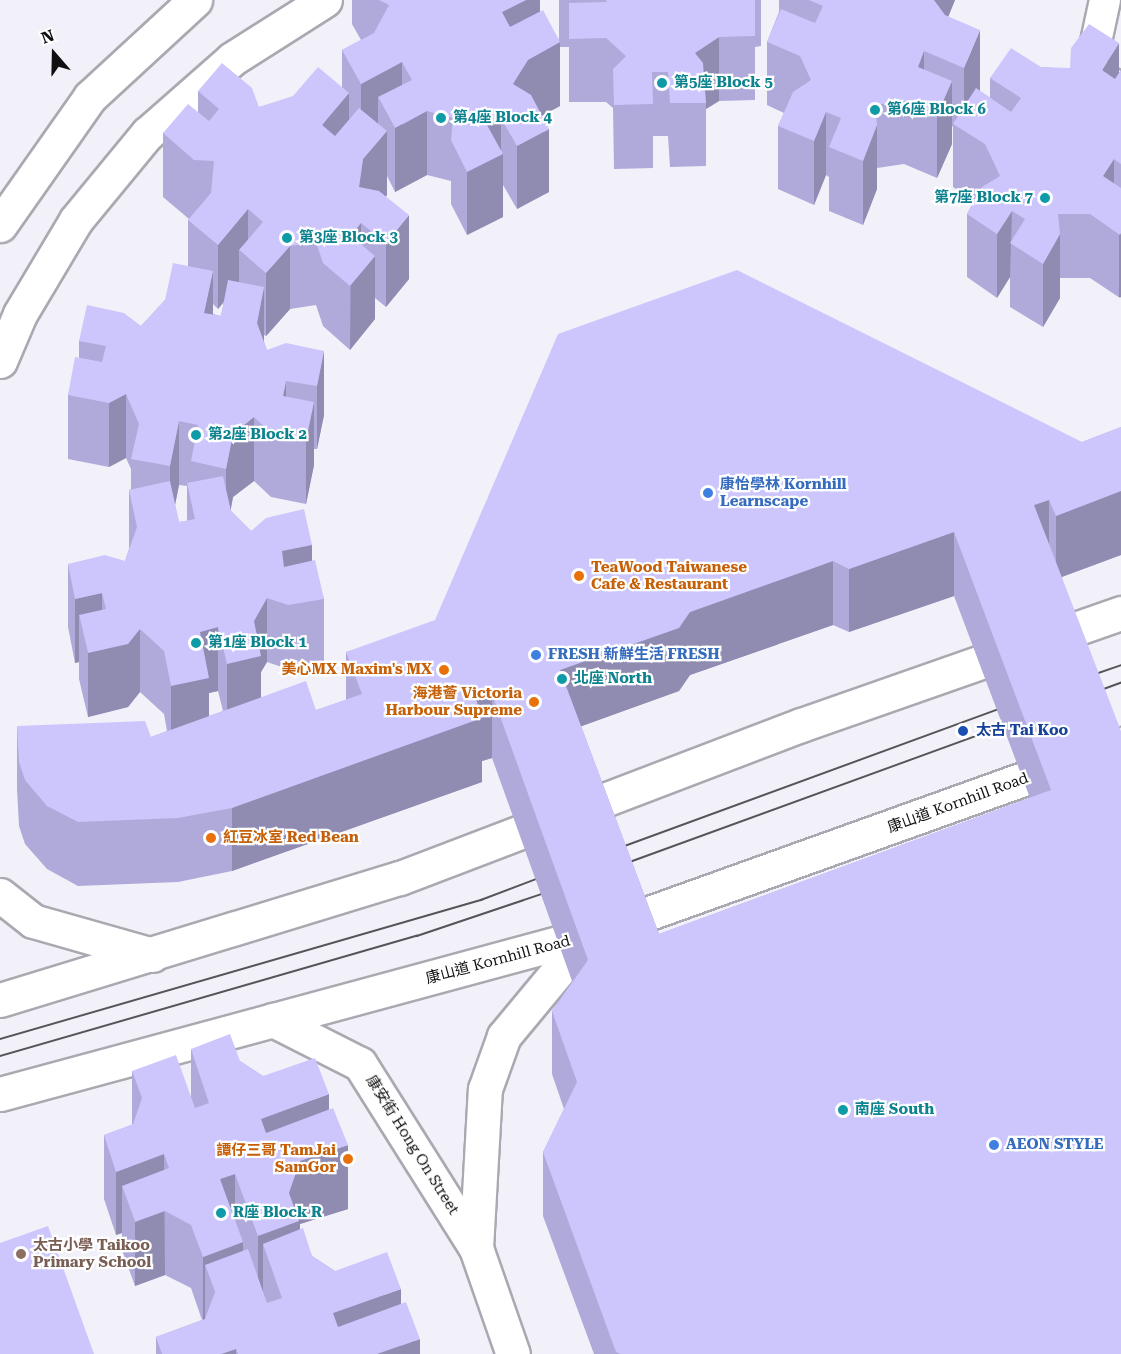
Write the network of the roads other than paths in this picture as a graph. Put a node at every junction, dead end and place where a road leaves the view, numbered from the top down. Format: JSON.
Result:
{"nodes":[{"id":1,"x":195,"y":0,"type":"edge"},
{"id":2,"x":325,"y":0,"type":"edge"},
{"id":3,"x":1105,"y":0,"type":"edge"},
{"id":4,"x":1121,"y":89,"type":"edge"},
{"id":5,"x":0,"y":225,"type":"edge"},
{"id":6,"x":0,"y":361,"type":"edge"},
{"id":7,"x":1121,"y":614,"type":"edge"},
{"id":8,"x":1121,"y":744,"type":"edge"},
{"id":9,"x":0,"y":895,"type":"edge"},
{"id":10,"x":588,"y":935,"type":"junction"},
{"id":11,"x":152,"y":955,"type":"junction"},
{"id":12,"x":0,"y":1000,"type":"edge"},
{"id":13,"x":273,"y":1020,"type":"junction"},
{"id":14,"x":0,"y":1094,"type":"edge"},
{"id":15,"x":476,"y":1248,"type":"junction"},
{"id":16,"x":513,"y":1354,"type":"edge"}],
"edges":[{"from":1,"to":5,"type":"main road"},
{"from":2,"to":6,"type":"main road"},
{"from":3,"to":4,"type":"street"},
{"from":7,"to":11,"type":"main road"},
{"from":8,"to":10,"type":"main road","name":"康山道 Kornhill Road"},
{"from":9,"to":11,"type":"main road"},
{"from":10,"to":13,"type":"main road","name":"康山道 Kornhill Road"},
{"from":10,"to":15,"type":"main road","name":"康安街 Hong On Street"},
{"from":11,"to":12,"type":"main road"},
{"from":13,"to":14,"type":"main road","name":"康山道 Kornhill Road"},
{"from":13,"to":15,"type":"main road","name":"康安街 Hong On Street"},
{"from":15,"to":16,"type":"main road","name":"康安街 Hong On Street"}]}
